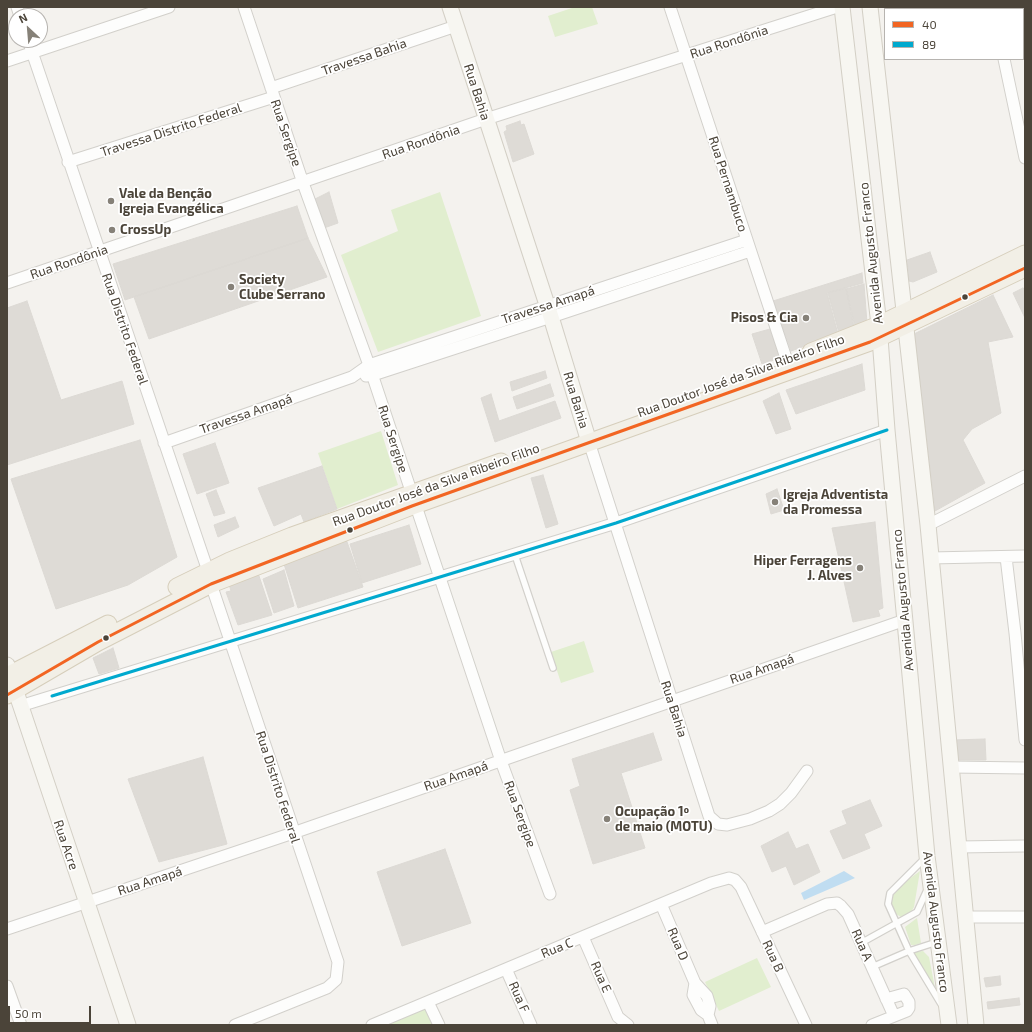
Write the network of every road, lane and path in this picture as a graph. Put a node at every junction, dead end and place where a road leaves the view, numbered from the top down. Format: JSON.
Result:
{"nodes":[{"id":1,"x":169,"y":7,"type":"edge"},
{"id":2,"x":244,"y":7,"type":"edge"},
{"id":3,"x":450,"y":7,"type":"edge"},
{"id":4,"x":670,"y":7,"type":"edge"},
{"id":5,"x":837,"y":7,"type":"edge"},
{"id":6,"x":842,"y":7,"type":"edge"},
{"id":7,"x":870,"y":7,"type":"edge"},
{"id":8,"x":456,"y":26,"type":"junction"},
{"id":9,"x":31,"y":48,"type":"edge"},
{"id":10,"x":32,"y":52,"type":"junction"},
{"id":11,"x":686,"y":56,"type":"junction"},
{"id":12,"x":1004,"y":60,"type":"edge"},
{"id":13,"x":7,"y":61,"type":"edge"},
{"id":14,"x":272,"y":93,"type":"junction"},
{"id":15,"x":486,"y":120,"type":"junction"},
{"id":16,"x":1025,"y":158,"type":"edge"},
{"id":17,"x":68,"y":162,"type":"junction"},
{"id":18,"x":303,"y":183,"type":"junction"},
{"id":19,"x":746,"y":240,"type":"junction"},
{"id":20,"x":750,"y":251,"type":"junction"},
{"id":21,"x":99,"y":252,"type":"junction"},
{"id":22,"x":1025,"y":254,"type":"edge"},
{"id":23,"x":1025,"y":268,"type":"edge"},
{"id":24,"x":7,"y":283,"type":"edge"},
{"id":25,"x":549,"y":311,"type":"junction"},
{"id":26,"x":904,"y":320,"type":"junction"},
{"id":27,"x":879,"y":332,"type":"junction"},
{"id":28,"x":787,"y":361,"type":"junction"},
{"id":29,"x":371,"y":370,"type":"junction"},
{"id":30,"x":887,"y":430,"type":"junction"},
{"id":31,"x":587,"y":437,"type":"junction"},
{"id":32,"x":164,"y":443,"type":"junction"},
{"id":33,"x":1025,"y":476,"type":"edge"},
{"id":34,"x":413,"y":499,"type":"junction"},
{"id":35,"x":616,"y":523,"type":"junction"},
{"id":36,"x":928,"y":525,"type":"junction"},
{"id":37,"x":515,"y":555,"type":"junction"},
{"id":38,"x":1025,"y":556,"type":"edge"},
{"id":39,"x":1006,"y":557,"type":"junction"},
{"id":40,"x":930,"y":558,"type":"junction"},
{"id":41,"x":210,"y":577,"type":"junction"},
{"id":42,"x":438,"y":577,"type":"junction"},
{"id":43,"x":905,"y":620,"type":"junction"},
{"id":44,"x":1020,"y":632,"type":"edge"},
{"id":45,"x":230,"y":641,"type":"junction"},
{"id":46,"x":553,"y":668,"type":"dead end"},
{"id":47,"x":11,"y":684,"type":"edge"},
{"id":48,"x":671,"y":701,"type":"junction"},
{"id":49,"x":1025,"y":740,"type":"edge"},
{"id":50,"x":501,"y":760,"type":"junction"},
{"id":51,"x":951,"y":767,"type":"junction"},
{"id":52,"x":1025,"y":768,"type":"edge"},
{"id":53,"x":807,"y":771,"type":"dead end"},
{"id":54,"x":293,"y":833,"type":"junction"},
{"id":55,"x":958,"y":846,"type":"junction"},
{"id":56,"x":1025,"y":846,"type":"edge"},
{"id":57,"x":927,"y":856,"type":"junction"},
{"id":58,"x":930,"y":880,"type":"junction"},
{"id":59,"x":741,"y":887,"type":"joint"},
{"id":60,"x":550,"y":894,"type":"dead end"},
{"id":61,"x":86,"y":902,"type":"junction"},
{"id":62,"x":661,"y":904,"type":"junction"},
{"id":63,"x":965,"y":917,"type":"junction"},
{"id":64,"x":1025,"y":917,"type":"edge"},
{"id":65,"x":897,"y":925,"type":"junction"},
{"id":66,"x":7,"y":929,"type":"edge"},
{"id":67,"x":762,"y":932,"type":"junction"},
{"id":68,"x":583,"y":937,"type":"junction"},
{"id":69,"x":938,"y":942,"type":"junction"},
{"id":70,"x":861,"y":943,"type":"junction"},
{"id":71,"x":909,"y":951,"type":"junction"},
{"id":72,"x":872,"y":968,"type":"junction"},
{"id":73,"x":506,"y":969,"type":"junction"},
{"id":74,"x":7,"y":986,"type":"edge"},
{"id":75,"x":886,"y":999,"type":"junction"},
{"id":76,"x":428,"y":1002,"type":"junction"},
{"id":77,"x":894,"y":1016,"type":"junction"},
{"id":78,"x":710,"y":1020,"type":"edge"},
{"id":79,"x":618,"y":1021,"type":"edge"},
{"id":80,"x":949,"y":1021,"type":"edge"},
{"id":81,"x":21,"y":1025,"type":"edge"},
{"id":82,"x":128,"y":1025,"type":"edge"},
{"id":83,"x":235,"y":1025,"type":"edge"},
{"id":84,"x":372,"y":1025,"type":"edge"},
{"id":85,"x":439,"y":1025,"type":"edge"},
{"id":86,"x":531,"y":1025,"type":"edge"},
{"id":87,"x":628,"y":1025,"type":"edge"},
{"id":88,"x":806,"y":1025,"type":"edge"},
{"id":89,"x":872,"y":1025,"type":"edge"},
{"id":90,"x":976,"y":1025,"type":"edge"}],
"edges":[{"from":1,"to":10,"type":"street"},
{"from":2,"to":14,"type":"street","name":"Rua Sergipe"},
{"from":3,"to":8,"type":"main road","name":"Rua Bahia"},
{"from":4,"to":11,"type":"street","name":"Rua Pernambuco"},
{"from":5,"to":11,"type":"street","name":"Rua Rondônia"},
{"from":6,"to":27,"type":"main road","name":"Avenida Augusto Franco"},
{"from":7,"to":26,"type":"main road","name":"Avenida Augusto Franco"},
{"from":8,"to":14,"type":"street","name":"Travessa Bahia"},
{"from":8,"to":15,"type":"main road","name":"Rua Bahia"},
{"from":9,"to":10,"type":"street","name":"Rua Distrito Federal"},
{"from":10,"to":13,"type":"street"},
{"from":10,"to":17,"type":"street","name":"Rua Distrito Federal"},
{"from":11,"to":15,"type":"street","name":"Rua Rondônia"},
{"from":11,"to":19,"type":"street","name":"Rua Pernambuco"},
{"from":12,"to":16,"type":"street"},
{"from":14,"to":17,"type":"street","name":"Travessa Distrito Federal"},
{"from":14,"to":18,"type":"street","name":"Rua Sergipe"},
{"from":15,"to":18,"type":"street","name":"Rua Rondônia"},
{"from":15,"to":25,"type":"main road","name":"Rua Bahia"},
{"from":17,"to":21,"type":"street","name":"Rua Distrito Federal"},
{"from":18,"to":21,"type":"street","name":"Rua Rondônia"},
{"from":18,"to":29,"type":"street","name":"Rua Sergipe"},
{"from":19,"to":20,"type":"street","name":"Rua Pernambuco"},
{"from":19,"to":25,"type":"street","name":"Travessa Amapá"},
{"from":20,"to":25,"type":"street","name":"Travessa Amapá"},
{"from":20,"to":28,"type":"street","name":"Rua Pernambuco"},
{"from":21,"to":24,"type":"street","name":"Rua Rondônia"},
{"from":21,"to":32,"type":"street","name":"Rua Distrito Federal"},
{"from":22,"to":26,"type":"main road"},
{"from":23,"to":26,"type":"main road"},
{"from":25,"to":29,"type":"street","name":"Travessa Amapá"},
{"from":25,"to":31,"type":"main road","name":"Rua Bahia"},
{"from":26,"to":27,"type":"main road"},
{"from":26,"to":36,"type":"main road","name":"Avenida Augusto Franco"},
{"from":27,"to":28,"type":"main road","name":"Rua Doutor José da Silva Ribeiro Filho"},
{"from":27,"to":30,"type":"main road","name":"Avenida Augusto Franco"},
{"from":27,"to":31,"type":"main road","name":"Rua Doutor José da Silva Ribeiro Filho"},
{"from":28,"to":31,"type":"main road","name":"Rua Doutor José da Silva Ribeiro Filho"},
{"from":29,"to":32,"type":"street","name":"Travessa Amapá"},
{"from":29,"to":34,"type":"street","name":"Rua Sergipe"},
{"from":30,"to":35,"type":"street"},
{"from":30,"to":43,"type":"main road","name":"Avenida Augusto Franco"},
{"from":31,"to":34,"type":"main road","name":"Rua Doutor José da Silva Ribeiro Filho"},
{"from":31,"to":35,"type":"street","name":"Rua Bahia"},
{"from":32,"to":41,"type":"street","name":"Rua Distrito Federal"},
{"from":33,"to":36,"type":"street"},
{"from":34,"to":41,"type":"main road","name":"Rua Doutor José da Silva Ribeiro Filho"},
{"from":34,"to":42,"type":"street","name":"Rua Sergipe"},
{"from":35,"to":37,"type":"street"},
{"from":35,"to":48,"type":"street","name":"Rua Bahia"},
{"from":36,"to":40,"type":"main road","name":"Avenida Augusto Franco"},
{"from":37,"to":42,"type":"street"},
{"from":37,"to":46,"type":"lane"},
{"from":38,"to":39,"type":"street"},
{"from":39,"to":40,"type":"street"},
{"from":39,"to":44,"type":"street"},
{"from":40,"to":51,"type":"main road","name":"Avenida Augusto Franco"},
{"from":41,"to":45,"type":"street","name":"Rua Distrito Federal"},
{"from":41,"to":47,"type":"main road","name":"Rua Doutor José da Silva Ribeiro Filho"},
{"from":42,"to":45,"type":"street"},
{"from":42,"to":50,"type":"street","name":"Rua Sergipe"},
{"from":43,"to":48,"type":"street","name":"Rua Amapá"},
{"from":43,"to":57,"type":"main road","name":"Avenida Augusto Franco"},
{"from":44,"to":49,"type":"street"},
{"from":45,"to":47,"type":"street"},
{"from":45,"to":54,"type":"street","name":"Rua Distrito Federal"},
{"from":47,"to":61,"type":"main road","name":"Rua Acre"},
{"from":48,"to":50,"type":"street","name":"Rua Amapá"},
{"from":48,"to":53,"type":"street","name":"Rua Bahia"},
{"from":50,"to":54,"type":"street","name":"Rua Amapá"},
{"from":50,"to":60,"type":"street","name":"Rua Sergipe"},
{"from":51,"to":52,"type":"street"},
{"from":51,"to":55,"type":"main road","name":"Avenida Augusto Franco"},
{"from":54,"to":61,"type":"street","name":"Rua Amapá"},
{"from":54,"to":83,"type":"street","name":"Rua Distrito Federal"},
{"from":55,"to":56,"type":"street"},
{"from":55,"to":63,"type":"main road","name":"Avenida Augusto Franco"},
{"from":57,"to":58,"type":"main road","name":"Avenida Augusto Franco"},
{"from":57,"to":65,"type":"lane"},
{"from":58,"to":65,"type":"lane"},
{"from":58,"to":69,"type":"main road","name":"Avenida Augusto Franco"},
{"from":59,"to":62,"type":"street","name":"Rua C"},
{"from":59,"to":67,"type":"street","name":"Rua B"},
{"from":61,"to":66,"type":"street","name":"Rua Amapá"},
{"from":61,"to":82,"type":"main road","name":"Rua Acre"},
{"from":62,"to":68,"type":"street","name":"Rua C"},
{"from":62,"to":78,"type":"street","name":"Rua D"},
{"from":63,"to":64,"type":"street"},
{"from":63,"to":90,"type":"main road","name":"Avenida Augusto Franco"},
{"from":65,"to":70,"type":"lane"},
{"from":65,"to":71,"type":"lane"},
{"from":67,"to":70,"type":"street","name":"Rua A"},
{"from":67,"to":88,"type":"street","name":"Rua B"},
{"from":68,"to":73,"type":"street","name":"Rua C"},
{"from":68,"to":79,"type":"street","name":"Rua E"},
{"from":69,"to":71,"type":"lane"},
{"from":69,"to":80,"type":"main road","name":"Avenida Augusto Franco"},
{"from":70,"to":72,"type":"street","name":"Rua A"},
{"from":71,"to":72,"type":"lane"},
{"from":71,"to":80,"type":"lane"},
{"from":72,"to":75,"type":"street","name":"Rua A"},
{"from":73,"to":76,"type":"street","name":"Rua C"},
{"from":73,"to":86,"type":"street","name":"Rua F"},
{"from":74,"to":81,"type":"street"},
{"from":75,"to":77,"type":"street","name":"Rua A"},
{"from":75,"to":77,"type":"street"},
{"from":76,"to":84,"type":"street","name":"Rua C"},
{"from":76,"to":85,"type":"street"},
{"from":77,"to":89,"type":"street"},
{"from":79,"to":87,"type":"street","name":"Rua E"}]}
